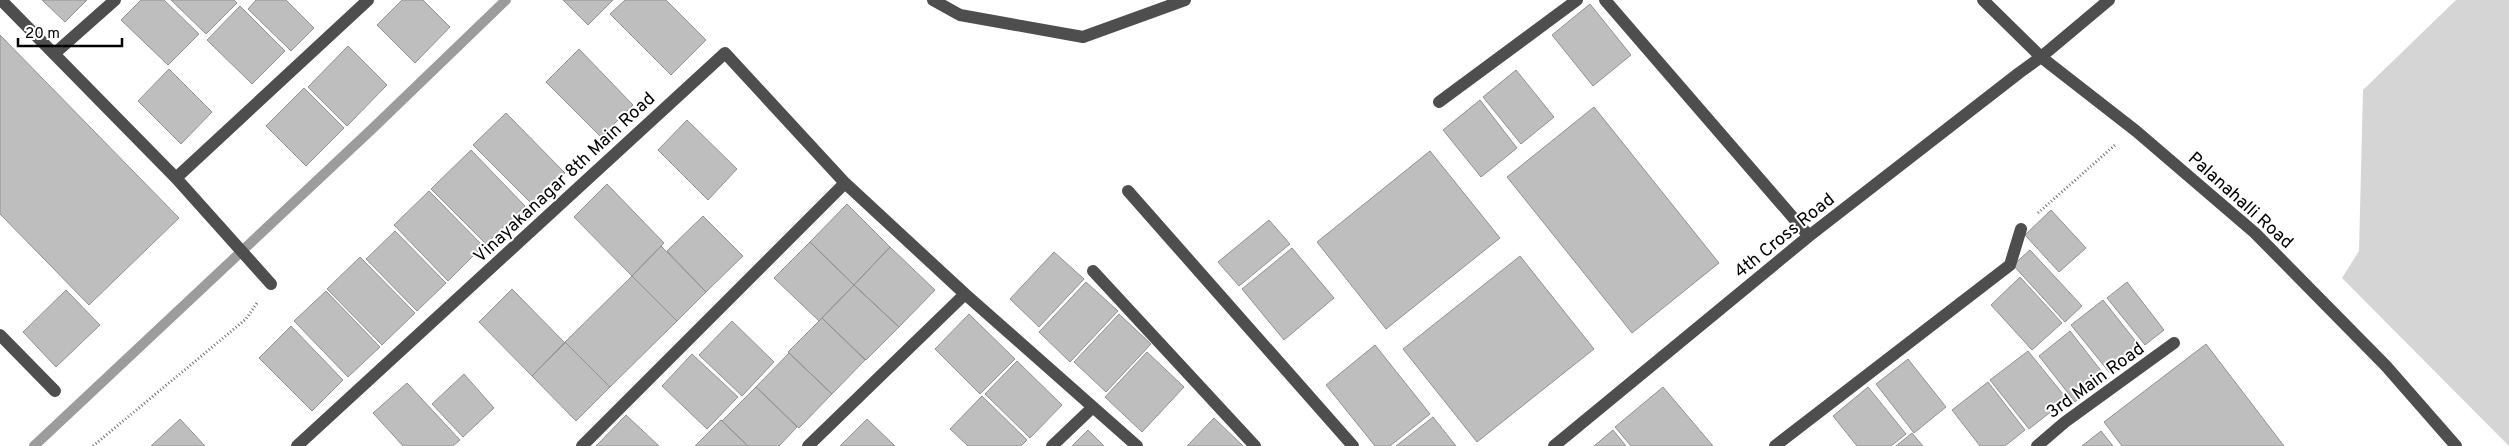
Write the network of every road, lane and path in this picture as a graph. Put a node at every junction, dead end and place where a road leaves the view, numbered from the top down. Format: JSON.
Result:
{"nodes":[{"id":1,"x":1,"y":0,"type":"edge"},
{"id":2,"x":115,"y":0,"type":"edge"},
{"id":3,"x":368,"y":0,"type":"edge"},
{"id":4,"x":933,"y":0,"type":"edge"},
{"id":5,"x":1185,"y":0,"type":"edge"},
{"id":6,"x":1577,"y":0,"type":"edge"},
{"id":7,"x":1605,"y":0,"type":"edge"},
{"id":8,"x":1984,"y":0,"type":"edge"},
{"id":9,"x":2109,"y":0,"type":"edge"},
{"id":10,"x":54,"y":54,"type":"junction"},
{"id":11,"x":2041,"y":57,"type":"junction"},
{"id":12,"x":1439,"y":102,"type":"dead end"},
{"id":13,"x":2106,"y":150,"type":"dead end"},
{"id":14,"x":176,"y":178,"type":"junction"},
{"id":15,"x":845,"y":183,"type":"junction"},
{"id":16,"x":1128,"y":191,"type":"dead end"},
{"id":17,"x":2021,"y":229,"type":"joint"},
{"id":18,"x":1809,"y":236,"type":"junction"},
{"id":19,"x":1093,"y":271,"type":"dead end"},
{"id":20,"x":271,"y":284,"type":"joint"},
{"id":21,"x":965,"y":294,"type":"junction"},
{"id":22,"x":0,"y":335,"type":"edge"},
{"id":23,"x":2174,"y":343,"type":"dead end"},
{"id":24,"x":54,"y":391,"type":"dead end"},
{"id":25,"x":1093,"y":407,"type":"junction"},
{"id":26,"x":301,"y":445,"type":"edge"},
{"id":27,"x":94,"y":446,"type":"edge"},
{"id":28,"x":582,"y":446,"type":"edge"},
{"id":29,"x":808,"y":446,"type":"edge"},
{"id":30,"x":1052,"y":446,"type":"edge"},
{"id":31,"x":1137,"y":446,"type":"edge"},
{"id":32,"x":1255,"y":446,"type":"edge"},
{"id":33,"x":1353,"y":446,"type":"edge"},
{"id":34,"x":1554,"y":446,"type":"edge"},
{"id":35,"x":1775,"y":446,"type":"edge"},
{"id":36,"x":2037,"y":446,"type":"edge"},
{"id":37,"x":2456,"y":446,"type":"edge"}],
"edges":[{"from":1,"to":10,"type":"street"},
{"from":2,"to":10,"type":"street"},
{"from":3,"to":14,"type":"street"},
{"from":4,"to":5,"type":"street"},
{"from":6,"to":12,"type":"street"},
{"from":7,"to":18,"type":"street"},
{"from":8,"to":11,"type":"street","name":"Palanahalli Road"},
{"from":9,"to":11,"type":"street","name":"4th Cross Road"},
{"from":10,"to":14,"type":"street"},
{"from":11,"to":18,"type":"street","name":"4th Cross Road"},
{"from":11,"to":37,"type":"street","name":"Palanahalli Road"},
{"from":13,"to":17,"type":"path"},
{"from":14,"to":20,"type":"street"},
{"from":15,"to":21,"type":"street"},
{"from":15,"to":26,"type":"street","name":"Vinayakanagar 8th Main Road"},
{"from":15,"to":28,"type":"street"},
{"from":16,"to":33,"type":"street"},
{"from":17,"to":35,"type":"street"},
{"from":18,"to":34,"type":"street","name":"4th Cross Road"},
{"from":19,"to":32,"type":"street"},
{"from":20,"to":27,"type":"path"},
{"from":21,"to":25,"type":"street"},
{"from":21,"to":29,"type":"street"},
{"from":22,"to":24,"type":"street"},
{"from":23,"to":36,"type":"street","name":"3rd Main Road"},
{"from":25,"to":30,"type":"street"},
{"from":25,"to":31,"type":"street"}]}
